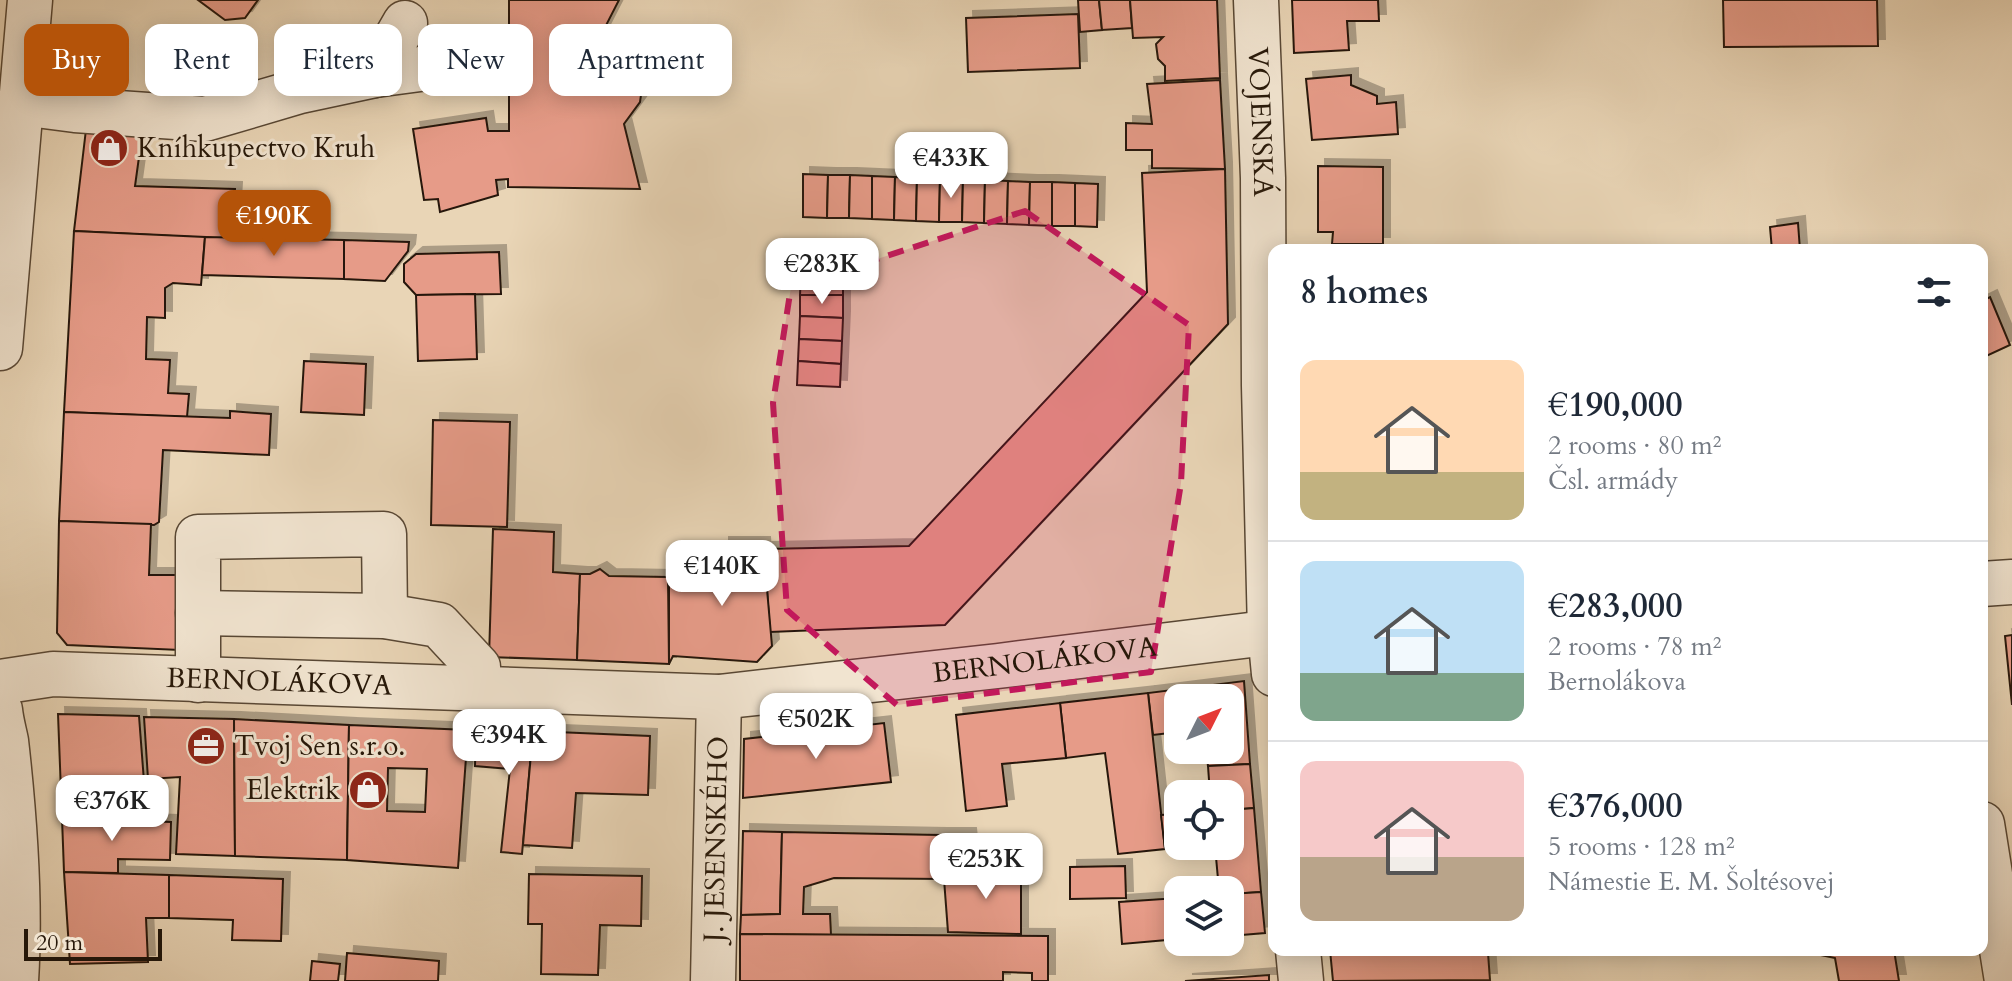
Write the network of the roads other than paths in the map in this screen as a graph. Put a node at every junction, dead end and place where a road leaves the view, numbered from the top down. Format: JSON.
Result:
{"nodes":[{"id":1,"x":30,"y":0,"type":"edge"},
{"id":2,"x":1256,"y":0,"type":"edge"},
{"id":3,"x":405,"y":23,"type":"dead end"},
{"id":4,"x":402,"y":28,"type":"edge"},
{"id":5,"x":283,"y":96,"type":"edge"},
{"id":6,"x":21,"y":103,"type":"junction"},
{"id":7,"x":0,"y":348,"type":"edge"},
{"id":8,"x":1268,"y":502,"type":"edge"},
{"id":9,"x":2012,"y":582,"type":"edge"},
{"id":10,"x":1988,"y":584,"type":"edge"},
{"id":11,"x":198,"y":613,"type":"junction"},
{"id":12,"x":385,"y":616,"type":"junction"},
{"id":13,"x":1268,"y":646,"type":"edge"},
{"id":14,"x":198,"y":680,"type":"junction"},
{"id":15,"x":0,"y":682,"type":"edge"},
{"id":16,"x":477,"y":687,"type":"junction"},
{"id":17,"x":719,"y":697,"type":"junction"},
{"id":18,"x":0,"y":710,"type":"edge"},
{"id":19,"x":1988,"y":862,"type":"edge"},
{"id":20,"x":11,"y":956,"type":"edge"},
{"id":21,"x":1299,"y":956,"type":"edge"},
{"id":22,"x":713,"y":981,"type":"edge"},
{"id":23,"x":1301,"y":981,"type":"edge"},
{"id":24,"x":2007,"y":981,"type":"edge"}],
"edges":[{"from":1,"to":6,"type":"street"},
{"from":2,"to":8,"type":"street","name":"VOJENSKÁ"},
{"from":3,"to":4,"type":"street"},
{"from":5,"to":6,"type":"street"},
{"from":6,"to":7,"type":"street"},
{"from":9,"to":10,"type":"street"},
{"from":11,"to":12,"type":"street"},
{"from":11,"to":12,"type":"street"},
{"from":11,"to":14,"type":"street"},
{"from":12,"to":16,"type":"street"},
{"from":13,"to":17,"type":"street","name":"BERNOLÁKOVA"},
{"from":14,"to":15,"type":"street","name":"BERNOLÁKOVA"},
{"from":14,"to":16,"type":"street","name":"BERNOLÁKOVA"},
{"from":16,"to":17,"type":"street","name":"BERNOLÁKOVA"},
{"from":17,"to":22,"type":"street","name":"J. JESENSKÉHO"},
{"from":18,"to":20,"type":"street"},
{"from":19,"to":24,"type":"street"},
{"from":21,"to":23,"type":"street"}]}
